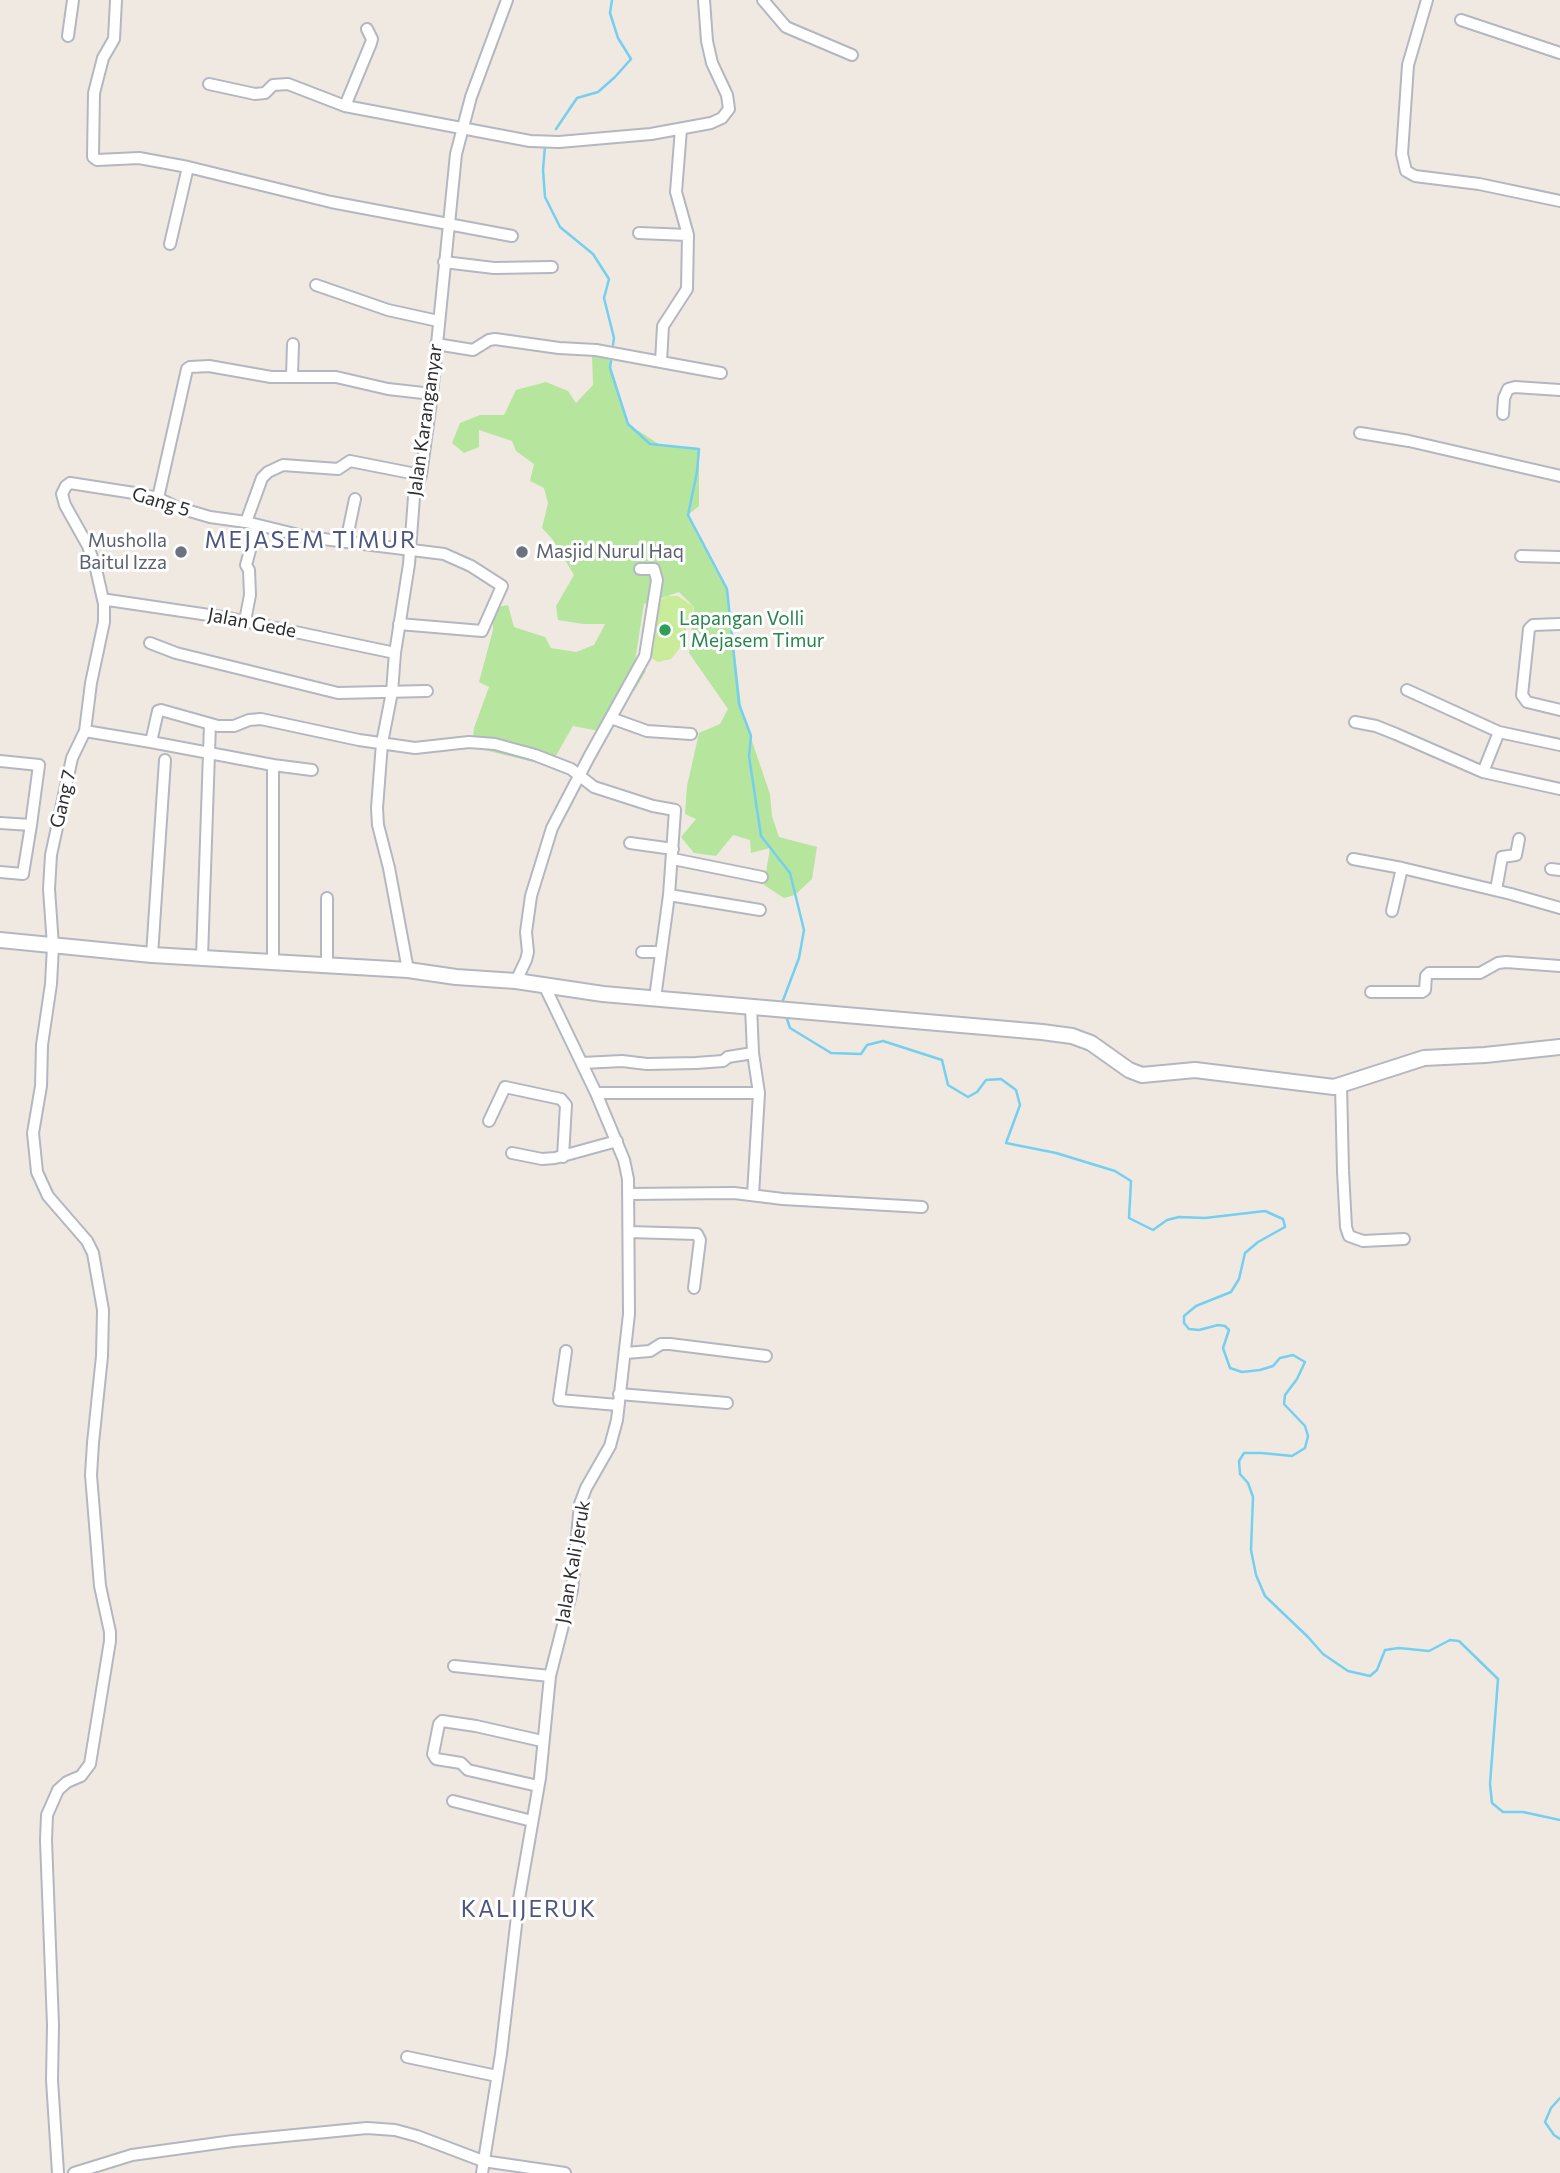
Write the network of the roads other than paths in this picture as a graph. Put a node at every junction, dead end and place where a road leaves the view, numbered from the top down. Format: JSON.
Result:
{"nodes":[{"id":1,"x":72,"y":0,"type":"edge"},
{"id":2,"x":116,"y":0,"type":"edge"},
{"id":3,"x":507,"y":0,"type":"edge"},
{"id":4,"x":704,"y":0,"type":"edge"},
{"id":5,"x":763,"y":0,"type":"edge"},
{"id":6,"x":1427,"y":0,"type":"edge"},
{"id":7,"x":1461,"y":20,"type":"dead end"},
{"id":8,"x":368,"y":29,"type":"dead end"},
{"id":9,"x":68,"y":36,"type":"dead end"},
{"id":10,"x":1560,"y":53,"type":"edge"},
{"id":11,"x":852,"y":55,"type":"dead end"},
{"id":12,"x":209,"y":83,"type":"dead end"},
{"id":13,"x":345,"y":106,"type":"junction"},
{"id":14,"x":462,"y":129,"type":"junction"},
{"id":15,"x":681,"y":129,"type":"junction"},
{"id":16,"x":188,"y":167,"type":"junction"},
{"id":17,"x":1560,"y":201,"type":"edge"},
{"id":18,"x":449,"y":224,"type":"junction"},
{"id":19,"x":639,"y":233,"type":"dead end"},
{"id":20,"x":688,"y":235,"type":"junction"},
{"id":21,"x":512,"y":236,"type":"dead end"},
{"id":22,"x":170,"y":244,"type":"dead end"},
{"id":23,"x":444,"y":262,"type":"junction"},
{"id":24,"x":552,"y":267,"type":"dead end"},
{"id":25,"x":316,"y":285,"type":"dead end"},
{"id":26,"x":438,"y":321,"type":"junction"},
{"id":27,"x":293,"y":344,"type":"dead end"},
{"id":28,"x":436,"y":344,"type":"junction"},
{"id":29,"x":661,"y":362,"type":"junction"},
{"id":30,"x":722,"y":373,"type":"dead end"},
{"id":31,"x":292,"y":376,"type":"junction"},
{"id":32,"x":1560,"y":390,"type":"edge"},
{"id":33,"x":432,"y":394,"type":"junction"},
{"id":34,"x":1503,"y":414,"type":"dead end"},
{"id":35,"x":1360,"y":433,"type":"dead end"},
{"id":36,"x":421,"y":474,"type":"junction"},
{"id":37,"x":1560,"y":476,"type":"edge"},
{"id":38,"x":76,"y":484,"type":"joint"},
{"id":39,"x":158,"y":498,"type":"junction"},
{"id":40,"x":355,"y":499,"type":"dead end"},
{"id":41,"x":252,"y":523,"type":"junction"},
{"id":42,"x":346,"y":542,"type":"junction"},
{"id":43,"x":411,"y":549,"type":"junction"},
{"id":44,"x":1521,"y":556,"type":"dead end"},
{"id":45,"x":1560,"y":557,"type":"edge"},
{"id":46,"x":640,"y":569,"type":"dead end"},
{"id":47,"x":106,"y":602,"type":"junction"},
{"id":48,"x":245,"y":621,"type":"junction"},
{"id":49,"x":399,"y":624,"type":"junction"},
{"id":50,"x":1560,"y":624,"type":"edge"},
{"id":51,"x":150,"y":643,"type":"dead end"},
{"id":52,"x":395,"y":653,"type":"junction"},
{"id":53,"x":1407,"y":690,"type":"dead end"},
{"id":54,"x":427,"y":691,"type":"dead end"},
{"id":55,"x":392,"y":692,"type":"junction"},
{"id":56,"x":1560,"y":710,"type":"edge"},
{"id":57,"x":611,"y":718,"type":"junction"},
{"id":58,"x":1355,"y":722,"type":"dead end"},
{"id":59,"x":211,"y":724,"type":"junction"},
{"id":60,"x":85,"y":731,"type":"junction"},
{"id":61,"x":1499,"y":732,"type":"junction"},
{"id":62,"x":691,"y":734,"type":"dead end"},
{"id":63,"x":152,"y":742,"type":"junction"},
{"id":64,"x":382,"y":743,"type":"junction"},
{"id":65,"x":1560,"y":745,"type":"edge"},
{"id":66,"x":208,"y":751,"type":"junction"},
{"id":67,"x":165,"y":760,"type":"dead end"},
{"id":68,"x":0,"y":761,"type":"edge"},
{"id":69,"x":312,"y":770,"type":"dead end"},
{"id":70,"x":274,"y":771,"type":"junction"},
{"id":71,"x":1483,"y":772,"type":"junction"},
{"id":72,"x":579,"y":777,"type":"junction"},
{"id":73,"x":1560,"y":789,"type":"edge"},
{"id":74,"x":0,"y":823,"type":"edge"},
{"id":75,"x":30,"y":825,"type":"junction"},
{"id":76,"x":1519,"y":839,"type":"dead end"},
{"id":77,"x":630,"y":842,"type":"dead end"},
{"id":78,"x":673,"y":854,"type":"junction"},
{"id":79,"x":1353,"y":859,"type":"dead end"},
{"id":80,"x":1402,"y":868,"type":"junction"},
{"id":81,"x":0,"y":872,"type":"edge"},
{"id":82,"x":762,"y":877,"type":"dead end"},
{"id":83,"x":1496,"y":890,"type":"junction"},
{"id":84,"x":669,"y":895,"type":"junction"},
{"id":85,"x":327,"y":898,"type":"dead end"},
{"id":86,"x":1560,"y":908,"type":"edge"},
{"id":87,"x":760,"y":910,"type":"dead end"},
{"id":88,"x":1392,"y":911,"type":"dead end"},
{"id":89,"x":0,"y":940,"type":"edge"},
{"id":90,"x":53,"y":946,"type":"junction"},
{"id":91,"x":642,"y":952,"type":"dead end"},
{"id":92,"x":661,"y":952,"type":"junction"},
{"id":93,"x":152,"y":955,"type":"junction"},
{"id":94,"x":202,"y":957,"type":"junction"},
{"id":95,"x":274,"y":963,"type":"junction"},
{"id":96,"x":327,"y":966,"type":"junction"},
{"id":97,"x":1560,"y":966,"type":"edge"},
{"id":98,"x":408,"y":970,"type":"junction"},
{"id":99,"x":528,"y":983,"type":"junction"},
{"id":100,"x":1371,"y":992,"type":"dead end"},
{"id":101,"x":655,"y":998,"type":"junction"},
{"id":102,"x":751,"y":1006,"type":"junction"},
{"id":103,"x":1560,"y":1047,"type":"edge"},
{"id":104,"x":753,"y":1053,"type":"junction"},
{"id":105,"x":582,"y":1063,"type":"junction"},
{"id":106,"x":1341,"y":1085,"type":"junction"},
{"id":107,"x":596,"y":1093,"type":"junction"},
{"id":108,"x":759,"y":1093,"type":"junction"},
{"id":109,"x":489,"y":1121,"type":"dead end"},
{"id":110,"x":618,"y":1141,"type":"junction"},
{"id":111,"x":512,"y":1153,"type":"dead end"},
{"id":112,"x":563,"y":1157,"type":"junction"},
{"id":113,"x":628,"y":1194,"type":"junction"},
{"id":114,"x":753,"y":1195,"type":"junction"},
{"id":115,"x":922,"y":1207,"type":"dead end"},
{"id":116,"x":629,"y":1232,"type":"junction"},
{"id":117,"x":1404,"y":1239,"type":"dead end"},
{"id":118,"x":694,"y":1288,"type":"dead end"},
{"id":119,"x":566,"y":1351,"type":"dead end"},
{"id":120,"x":626,"y":1353,"type":"junction"},
{"id":121,"x":766,"y":1356,"type":"dead end"},
{"id":122,"x":619,"y":1399,"type":"junction"},
{"id":123,"x":727,"y":1403,"type":"dead end"},
{"id":124,"x":454,"y":1666,"type":"dead end"},
{"id":125,"x":550,"y":1676,"type":"junction"},
{"id":126,"x":542,"y":1741,"type":"junction"},
{"id":127,"x":538,"y":1786,"type":"junction"},
{"id":128,"x":453,"y":1801,"type":"dead end"},
{"id":129,"x":532,"y":1821,"type":"junction"},
{"id":130,"x":407,"y":2057,"type":"dead end"},
{"id":131,"x":497,"y":2076,"type":"junction"},
{"id":132,"x":483,"y":2167,"type":"edge"},
{"id":133,"x":58,"y":2173,"type":"edge"},
{"id":134,"x":74,"y":2173,"type":"edge"},
{"id":135,"x":565,"y":2173,"type":"edge"}],
"edges":[{"from":1,"to":9,"type":"street"},
{"from":2,"to":16,"type":"street"},
{"from":3,"to":14,"type":"street","name":"Jalan Karanganyar"},
{"from":4,"to":15,"type":"street"},
{"from":5,"to":11,"type":"street"},
{"from":6,"to":17,"type":"street"},
{"from":7,"to":10,"type":"street"},
{"from":8,"to":13,"type":"street"},
{"from":12,"to":13,"type":"street"},
{"from":13,"to":14,"type":"street"},
{"from":14,"to":15,"type":"street"},
{"from":14,"to":18,"type":"street","name":"Jalan Karanganyar"},
{"from":15,"to":20,"type":"street"},
{"from":16,"to":18,"type":"street"},
{"from":16,"to":22,"type":"street"},
{"from":18,"to":21,"type":"street"},
{"from":18,"to":23,"type":"street","name":"Jalan Karanganyar"},
{"from":19,"to":20,"type":"street"},
{"from":20,"to":29,"type":"street"},
{"from":23,"to":24,"type":"street"},
{"from":23,"to":26,"type":"street","name":"Jalan Karanganyar"},
{"from":25,"to":26,"type":"street"},
{"from":26,"to":28,"type":"street","name":"Jalan Karanganyar"},
{"from":27,"to":31,"type":"street"},
{"from":28,"to":29,"type":"street"},
{"from":28,"to":33,"type":"street","name":"Jalan Karanganyar"},
{"from":29,"to":30,"type":"street"},
{"from":31,"to":33,"type":"street"},
{"from":31,"to":39,"type":"street"},
{"from":32,"to":34,"type":"street"},
{"from":33,"to":36,"type":"street","name":"Jalan Karanganyar"},
{"from":35,"to":37,"type":"street"},
{"from":36,"to":41,"type":"street"},
{"from":36,"to":43,"type":"street","name":"Jalan Karanganyar"},
{"from":38,"to":39,"type":"street","name":"Gang 5"},
{"from":38,"to":47,"type":"street","name":"Gang 7"},
{"from":39,"to":41,"type":"street","name":"Gang 5"},
{"from":40,"to":42,"type":"street"},
{"from":41,"to":42,"type":"street","name":"Gang 5"},
{"from":41,"to":48,"type":"street"},
{"from":42,"to":43,"type":"street","name":"Gang 5"},
{"from":43,"to":49,"type":"street","name":"Jalan Karanganyar"},
{"from":43,"to":49,"type":"street","name":"Gang 5"},
{"from":44,"to":45,"type":"street"},
{"from":46,"to":57,"type":"street"},
{"from":47,"to":48,"type":"street","name":"Jalan Gede"},
{"from":47,"to":60,"type":"street","name":"Gang 7"},
{"from":48,"to":52,"type":"street","name":"Jalan Gede"},
{"from":49,"to":52,"type":"street","name":"Jalan Karanganyar"},
{"from":50,"to":56,"type":"street"},
{"from":51,"to":55,"type":"street"},
{"from":52,"to":55,"type":"street","name":"Jalan Karanganyar"},
{"from":53,"to":61,"type":"street"},
{"from":54,"to":55,"type":"street"},
{"from":55,"to":64,"type":"street","name":"Jalan Karanganyar"},
{"from":57,"to":62,"type":"street"},
{"from":57,"to":72,"type":"street"},
{"from":58,"to":71,"type":"street"},
{"from":59,"to":63,"type":"street"},
{"from":59,"to":64,"type":"street"},
{"from":59,"to":66,"type":"street"},
{"from":60,"to":63,"type":"street"},
{"from":60,"to":90,"type":"street","name":"Gang 7"},
{"from":61,"to":65,"type":"street"},
{"from":61,"to":71,"type":"street"},
{"from":63,"to":66,"type":"street"},
{"from":64,"to":72,"type":"street"},
{"from":64,"to":98,"type":"street","name":"Jalan Karanganyar"},
{"from":66,"to":70,"type":"street"},
{"from":66,"to":94,"type":"street"},
{"from":67,"to":93,"type":"street"},
{"from":68,"to":75,"type":"street"},
{"from":69,"to":70,"type":"street"},
{"from":70,"to":95,"type":"street"},
{"from":71,"to":73,"type":"street"},
{"from":72,"to":78,"type":"street"},
{"from":72,"to":99,"type":"street"},
{"from":74,"to":75,"type":"street"},
{"from":75,"to":81,"type":"street"},
{"from":76,"to":83,"type":"street"},
{"from":77,"to":78,"type":"street"},
{"from":78,"to":82,"type":"street"},
{"from":78,"to":84,"type":"street"},
{"from":79,"to":80,"type":"street"},
{"from":80,"to":83,"type":"street"},
{"from":80,"to":88,"type":"street"},
{"from":83,"to":86,"type":"street"},
{"from":84,"to":87,"type":"street"},
{"from":84,"to":92,"type":"street"},
{"from":85,"to":96,"type":"street"},
{"from":89,"to":90,"type":"street"},
{"from":90,"to":93,"type":"street"},
{"from":90,"to":133,"type":"street","name":"Gang 7"},
{"from":91,"to":92,"type":"street"},
{"from":92,"to":101,"type":"street"},
{"from":93,"to":94,"type":"street"},
{"from":94,"to":95,"type":"street"},
{"from":95,"to":96,"type":"street"},
{"from":96,"to":98,"type":"street"},
{"from":97,"to":100,"type":"street"},
{"from":98,"to":99,"type":"street"},
{"from":99,"to":101,"type":"street"},
{"from":99,"to":105,"type":"street","name":"Jalan Kali Jeruk"},
{"from":101,"to":102,"type":"street"},
{"from":102,"to":104,"type":"street"},
{"from":102,"to":106,"type":"street"},
{"from":103,"to":106,"type":"street"},
{"from":104,"to":105,"type":"street"},
{"from":104,"to":108,"type":"street"},
{"from":105,"to":107,"type":"street","name":"Jalan Kali Jeruk"},
{"from":106,"to":117,"type":"street"},
{"from":107,"to":108,"type":"street"},
{"from":107,"to":110,"type":"street","name":"Jalan Kali Jeruk"},
{"from":108,"to":114,"type":"street"},
{"from":109,"to":112,"type":"street"},
{"from":110,"to":112,"type":"street"},
{"from":110,"to":113,"type":"street","name":"Jalan Kali Jeruk"},
{"from":111,"to":112,"type":"street"},
{"from":113,"to":114,"type":"street"},
{"from":113,"to":116,"type":"street","name":"Jalan Kali Jeruk"},
{"from":114,"to":115,"type":"street"},
{"from":116,"to":118,"type":"street"},
{"from":116,"to":120,"type":"street","name":"Jalan Kali Jeruk"},
{"from":119,"to":122,"type":"street"},
{"from":120,"to":121,"type":"street"},
{"from":120,"to":122,"type":"street","name":"Jalan Kali Jeruk"},
{"from":122,"to":123,"type":"street"},
{"from":122,"to":125,"type":"street","name":"Jalan Kali Jeruk"},
{"from":124,"to":125,"type":"street"},
{"from":125,"to":126,"type":"street","name":"Jalan Kali Jeruk"},
{"from":126,"to":127,"type":"street","name":"Jalan Kali Jeruk"},
{"from":126,"to":127,"type":"street"},
{"from":127,"to":129,"type":"street","name":"Jalan Kali Jeruk"},
{"from":128,"to":129,"type":"street"},
{"from":129,"to":131,"type":"street","name":"Jalan Kali Jeruk"},
{"from":130,"to":131,"type":"street"},
{"from":131,"to":132,"type":"street","name":"Jalan Kali Jeruk"},
{"from":132,"to":134,"type":"street"},
{"from":132,"to":135,"type":"street"}]}
